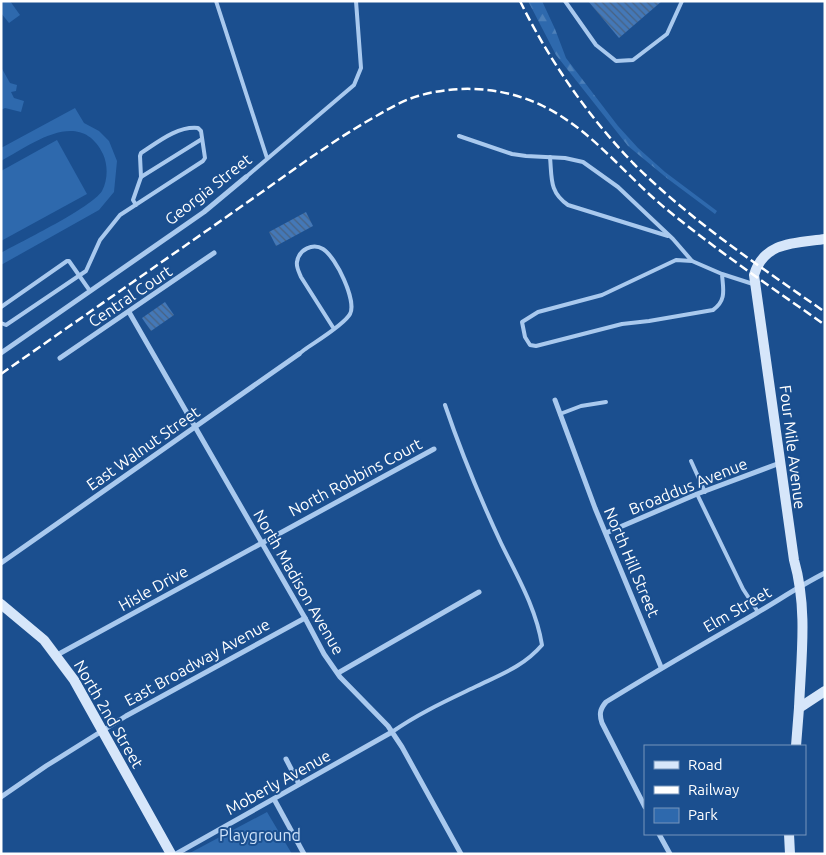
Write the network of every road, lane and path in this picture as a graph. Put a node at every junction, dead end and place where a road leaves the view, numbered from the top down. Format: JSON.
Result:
{"nodes":[{"id":1,"x":216,"y":1,"type":"edge"},
{"id":2,"x":356,"y":1,"type":"edge"},
{"id":3,"x":565,"y":1,"type":"edge"},
{"id":4,"x":682,"y":1,"type":"edge"},
{"id":5,"x":460,"y":136,"type":"dead end"},
{"id":6,"x":202,"y":139,"type":"junction"},
{"id":7,"x":550,"y":157,"type":"junction"},
{"id":8,"x":266,"y":158,"type":"junction"},
{"id":9,"x":246,"y":176,"type":"joint"},
{"id":10,"x":141,"y":177,"type":"junction"},
{"id":11,"x":136,"y":205,"type":"junction"},
{"id":12,"x":670,"y":237,"type":"junction"},
{"id":13,"x":825,"y":239,"type":"edge"},
{"id":14,"x":214,"y":253,"type":"dead end"},
{"id":15,"x":692,"y":261,"type":"junction"},
{"id":16,"x":722,"y":274,"type":"junction"},
{"id":17,"x":80,"y":276,"type":"junction"},
{"id":18,"x":755,"y":285,"type":"junction"},
{"id":19,"x":90,"y":291,"type":"junction"},
{"id":20,"x":1,"y":307,"type":"edge"},
{"id":21,"x":129,"y":312,"type":"junction"},
{"id":22,"x":1,"y":323,"type":"edge"},
{"id":23,"x":334,"y":328,"type":"junction"},
{"id":24,"x":1,"y":353,"type":"edge"},
{"id":25,"x":299,"y":354,"type":"joint"},
{"id":26,"x":60,"y":358,"type":"dead end"},
{"id":27,"x":555,"y":400,"type":"dead end"},
{"id":28,"x":606,"y":402,"type":"dead end"},
{"id":29,"x":445,"y":405,"type":"dead end"},
{"id":30,"x":560,"y":414,"type":"junction"},
{"id":31,"x":195,"y":427,"type":"junction"},
{"id":32,"x":434,"y":449,"type":"dead end"},
{"id":33,"x":691,"y":460,"type":"dead end"},
{"id":34,"x":780,"y":463,"type":"junction"},
{"id":35,"x":705,"y":492,"type":"junction"},
{"id":36,"x":697,"y":494,"type":"junction"},
{"id":37,"x":606,"y":533,"type":"junction"},
{"id":38,"x":262,"y":542,"type":"junction"},
{"id":39,"x":1,"y":563,"type":"edge"},
{"id":40,"x":825,"y":573,"type":"edge"},
{"id":41,"x":800,"y":585,"type":"junction"},
{"id":42,"x":479,"y":592,"type":"dead end"},
{"id":43,"x":1,"y":604,"type":"edge"},
{"id":44,"x":758,"y":612,"type":"junction"},
{"id":45,"x":305,"y":618,"type":"junction"},
{"id":46,"x":57,"y":656,"type":"junction"},
{"id":47,"x":661,"y":667,"type":"junction"},
{"id":48,"x":338,"y":673,"type":"junction"},
{"id":49,"x":825,"y":691,"type":"edge"},
{"id":50,"x":799,"y":708,"type":"junction"},
{"id":51,"x":103,"y":730,"type":"junction"},
{"id":52,"x":392,"y":732,"type":"junction"},
{"id":53,"x":796,"y":745,"type":"edge"},
{"id":54,"x":286,"y":759,"type":"dead end"},
{"id":55,"x":299,"y":784,"type":"junction"},
{"id":56,"x":1,"y":797,"type":"edge"},
{"id":57,"x":274,"y":799,"type":"junction"},
{"id":58,"x":644,"y":805,"type":"edge"},
{"id":59,"x":660,"y":835,"type":"edge"},
{"id":60,"x":789,"y":835,"type":"edge"},
{"id":61,"x":171,"y":854,"type":"edge"},
{"id":62,"x":176,"y":854,"type":"edge"},
{"id":63,"x":304,"y":854,"type":"edge"},
{"id":64,"x":461,"y":854,"type":"edge"},
{"id":65,"x":670,"y":854,"type":"edge"},
{"id":66,"x":790,"y":854,"type":"edge"}],
"edges":[{"from":1,"to":8,"type":"lane"},
{"from":2,"to":8,"type":"lane","name":"Georgia Street"},
{"from":3,"to":4,"type":"lane"},
{"from":5,"to":7,"type":"lane"},
{"from":6,"to":10,"type":"lane"},
{"from":6,"to":10,"type":"lane"},
{"from":6,"to":11,"type":"lane"},
{"from":7,"to":12,"type":"lane"},
{"from":7,"to":12,"type":"lane"},
{"from":8,"to":9,"type":"lane","name":"Georgia Street"},
{"from":9,"to":19,"type":"street","name":"Georgia Street"},
{"from":10,"to":11,"type":"lane"},
{"from":11,"to":17,"type":"lane"},
{"from":12,"to":15,"type":"lane"},
{"from":13,"to":18,"type":"street","name":"Four Mile Avenue"},
{"from":14,"to":21,"type":"street","name":"Central Court"},
{"from":15,"to":16,"type":"lane"},
{"from":15,"to":16,"type":"lane"},
{"from":16,"to":18,"type":"lane"},
{"from":17,"to":19,"type":"lane"},
{"from":17,"to":20,"type":"lane"},
{"from":17,"to":22,"type":"lane"},
{"from":18,"to":34,"type":"street","name":"Four Mile Avenue"},
{"from":19,"to":24,"type":"street","name":"Georgia Street"},
{"from":21,"to":26,"type":"street","name":"Central Court"},
{"from":21,"to":31,"type":"street","name":"North Madison Avenue"},
{"from":23,"to":23,"type":"lane"},
{"from":23,"to":25,"type":"lane"},
{"from":25,"to":31,"type":"street","name":"East Walnut Street"},
{"from":27,"to":30,"type":"street","name":"North Hill Street"},
{"from":28,"to":30,"type":"lane"},
{"from":29,"to":52,"type":"lane"},
{"from":30,"to":37,"type":"street","name":"North Hill Street"},
{"from":31,"to":38,"type":"street","name":"North Madison Avenue"},
{"from":31,"to":39,"type":"street","name":"East Walnut Street"},
{"from":32,"to":38,"type":"street","name":"North Robbins Court"},
{"from":33,"to":35,"type":"lane"},
{"from":34,"to":35,"type":"street","name":"Broaddus Avenue"},
{"from":34,"to":41,"type":"street","name":"Four Mile Avenue"},
{"from":35,"to":36,"type":"street","name":"Broaddus Avenue"},
{"from":36,"to":37,"type":"street","name":"Broaddus Avenue"},
{"from":36,"to":44,"type":"lane"},
{"from":37,"to":47,"type":"street","name":"North Hill Street"},
{"from":38,"to":45,"type":"street","name":"North Madison Avenue"},
{"from":38,"to":46,"type":"street","name":"Hisle Drive"},
{"from":40,"to":41,"type":"street","name":"Elm Street"},
{"from":41,"to":44,"type":"street","name":"Elm Street"},
{"from":41,"to":50,"type":"street","name":"Four Mile Avenue"},
{"from":42,"to":48,"type":"street"},
{"from":43,"to":46,"type":"street","name":"North 2nd Street"},
{"from":44,"to":47,"type":"street","name":"Elm Street"},
{"from":45,"to":48,"type":"street","name":"North Madison Avenue"},
{"from":45,"to":51,"type":"street","name":"East Broadway Avenue"},
{"from":46,"to":51,"type":"street","name":"North 2nd Street"},
{"from":47,"to":58,"type":"street"},
{"from":48,"to":52,"type":"street","name":"North Madison Avenue"},
{"from":49,"to":50,"type":"street"},
{"from":50,"to":53,"type":"street","name":"Four Mile Avenue"},
{"from":51,"to":56,"type":"street","name":"East Broadway Avenue"},
{"from":51,"to":61,"type":"street","name":"North 2nd Street"},
{"from":52,"to":55,"type":"street","name":"Moberly Avenue"},
{"from":52,"to":64,"type":"street","name":"North Madison Avenue"},
{"from":54,"to":55,"type":"street"},
{"from":55,"to":57,"type":"street","name":"Moberly Avenue"},
{"from":57,"to":62,"type":"street","name":"Moberly Avenue"},
{"from":57,"to":63,"type":"street"},
{"from":59,"to":65,"type":"street"},
{"from":60,"to":66,"type":"street"}]}
